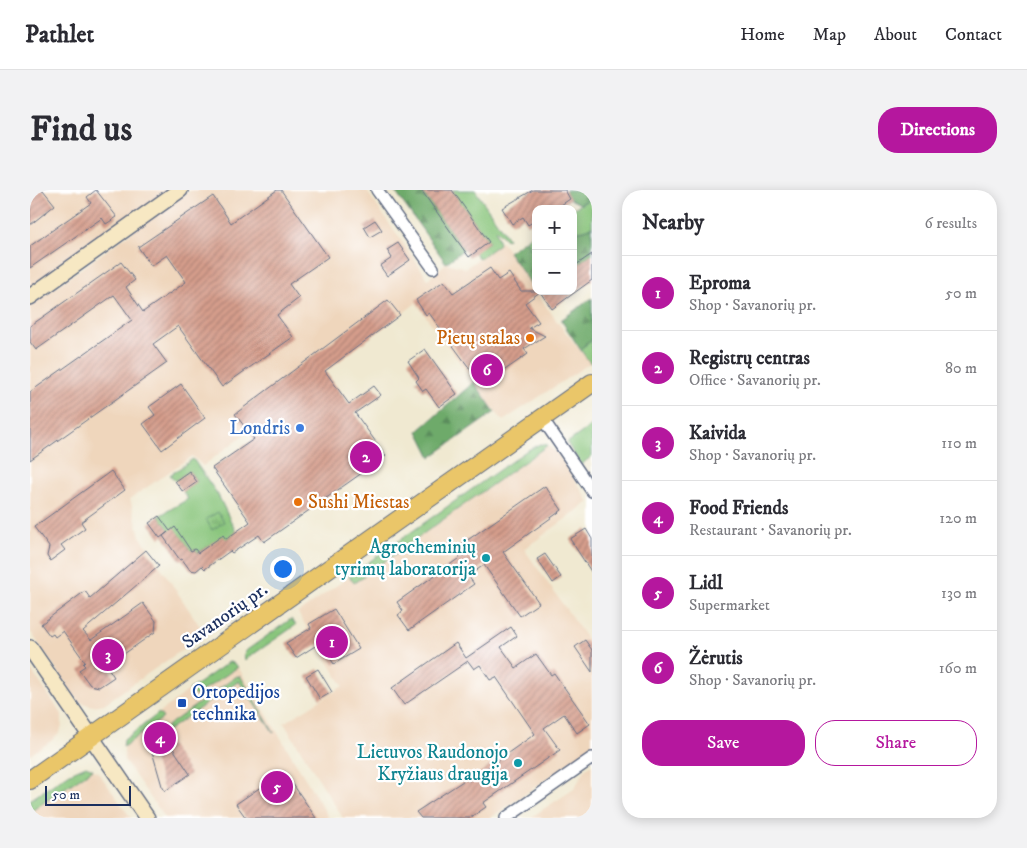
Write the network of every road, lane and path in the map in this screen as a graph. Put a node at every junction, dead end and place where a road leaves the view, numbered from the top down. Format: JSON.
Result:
{"nodes":[{"id":1,"x":180,"y":190,"type":"edge"},
{"id":2,"x":377,"y":190,"type":"edge"},
{"id":3,"x":433,"y":268,"type":"dead end"},
{"id":4,"x":30,"y":297,"type":"edge"},
{"id":5,"x":592,"y":382,"type":"edge"},
{"id":6,"x":542,"y":418,"type":"junction"},
{"id":7,"x":592,"y":491,"type":"edge"},
{"id":8,"x":30,"y":648,"type":"edge"},
{"id":9,"x":92,"y":737,"type":"junction"},
{"id":10,"x":592,"y":758,"type":"edge"},
{"id":11,"x":30,"y":780,"type":"edge"},
{"id":12,"x":147,"y":818,"type":"edge"},
{"id":13,"x":506,"y":818,"type":"edge"}],
"edges":[{"from":1,"to":4,"type":"main road"},
{"from":2,"to":3,"type":"street"},
{"from":5,"to":6,"type":"main road","name":"Savanorių pr."},
{"from":6,"to":7,"type":"street"},
{"from":6,"to":9,"type":"main road","name":"Savanorių pr."},
{"from":8,"to":9,"type":"main road"},
{"from":9,"to":11,"type":"main road","name":"Savanorių pr."},
{"from":9,"to":12,"type":"main road"},
{"from":10,"to":13,"type":"street"}]}
